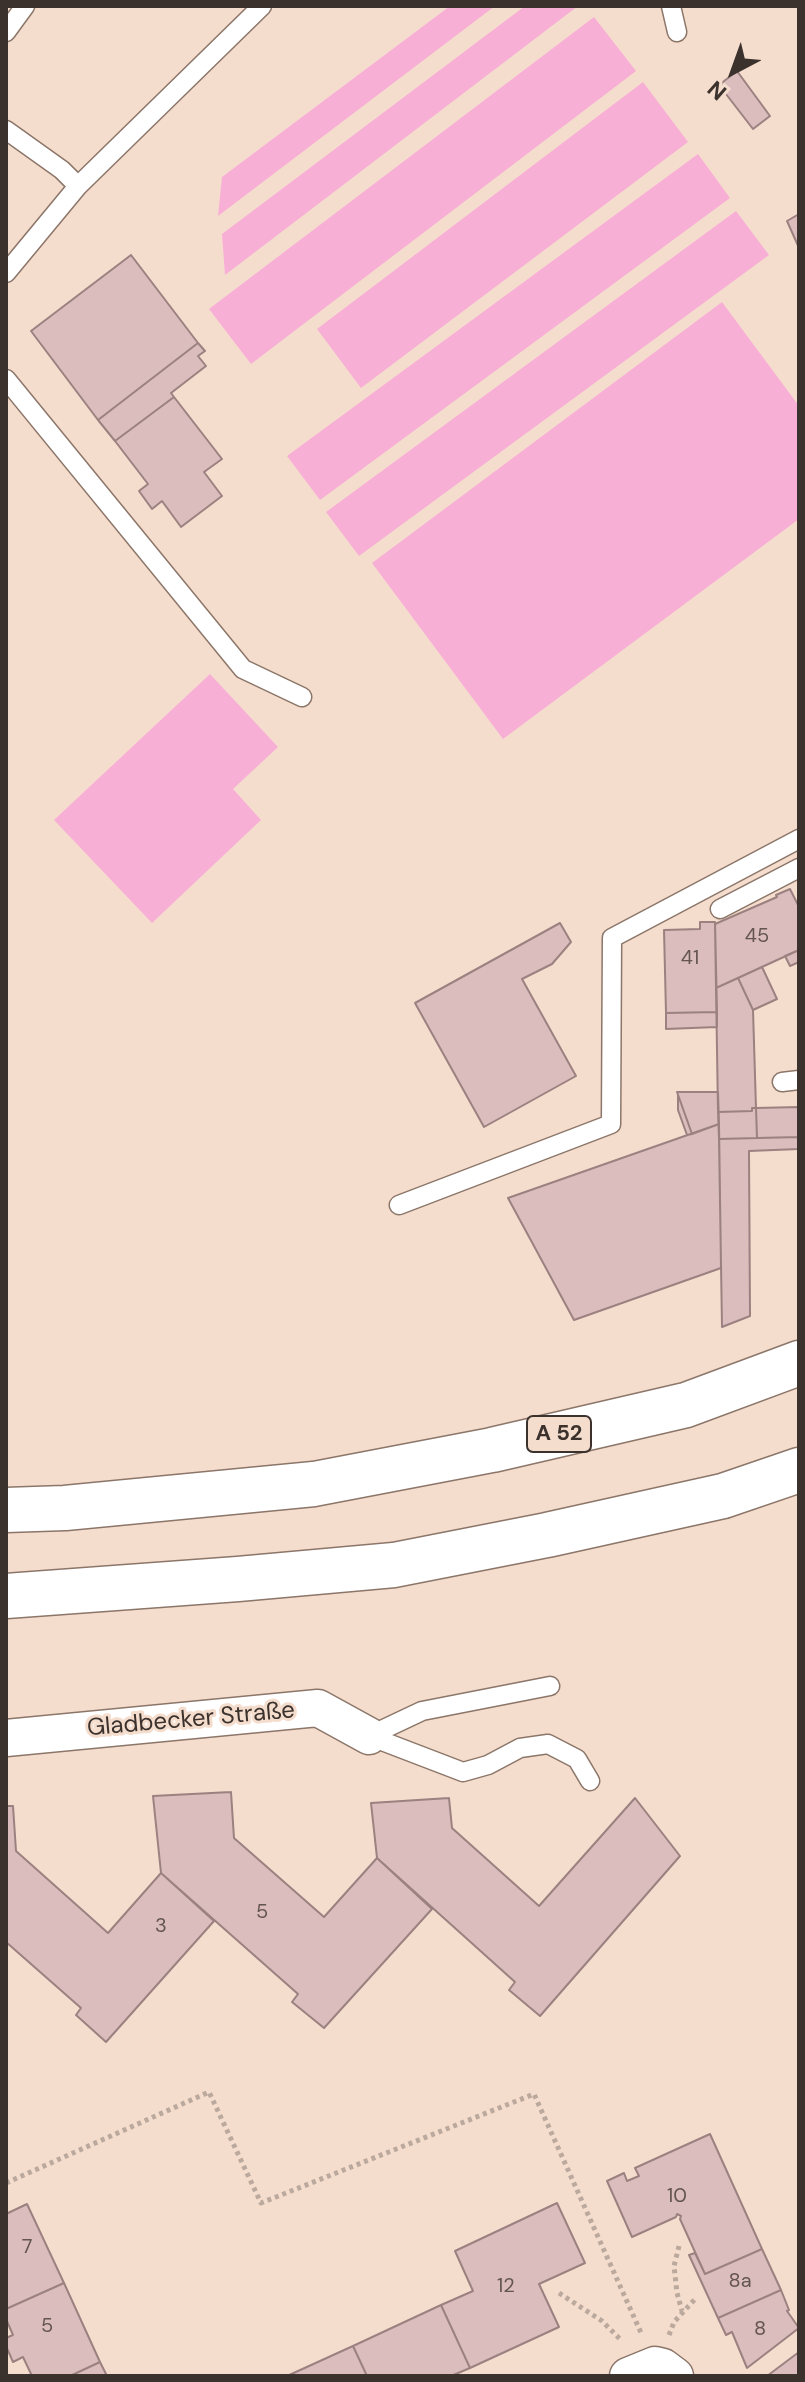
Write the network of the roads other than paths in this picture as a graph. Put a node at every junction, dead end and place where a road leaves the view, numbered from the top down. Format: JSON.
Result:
{"nodes":[{"id":1,"x":25,"y":6,"type":"edge"},
{"id":2,"x":262,"y":6,"type":"edge"},
{"id":3,"x":671,"y":6,"type":"edge"},
{"id":4,"x":6,"y":32,"type":"edge"},
{"id":5,"x":677,"y":32,"type":"dead end"},
{"id":6,"x":6,"y":130,"type":"edge"},
{"id":7,"x":78,"y":186,"type":"junction"},
{"id":8,"x":6,"y":273,"type":"edge"},
{"id":9,"x":6,"y":379,"type":"edge"},
{"id":10,"x":302,"y":697,"type":"dead end"},
{"id":11,"x":799,"y":839,"type":"edge"},
{"id":12,"x":799,"y":868,"type":"edge"},
{"id":13,"x":720,"y":909,"type":"dead end"},
{"id":14,"x":399,"y":1205,"type":"dead end"},
{"id":15,"x":799,"y":1363,"type":"edge"},
{"id":16,"x":799,"y":1470,"type":"edge"},
{"id":17,"x":6,"y":1510,"type":"edge"},
{"id":18,"x":238,"y":1579,"type":"junction"},
{"id":19,"x":6,"y":1596,"type":"edge"},
{"id":20,"x":6,"y":1627,"type":"edge"},
{"id":21,"x":550,"y":1686,"type":"dead end"},
{"id":22,"x":369,"y":1736,"type":"junction"},
{"id":23,"x":6,"y":1738,"type":"edge"},
{"id":24,"x":590,"y":1781,"type":"dead end"}],
"edges":[{"from":1,"to":4,"type":"lane"},
{"from":2,"to":7,"type":"lane"},
{"from":3,"to":5,"type":"lane"},
{"from":6,"to":7,"type":"lane"},
{"from":7,"to":8,"type":"lane"},
{"from":9,"to":10,"type":"lane"},
{"from":11,"to":14,"type":"lane"},
{"from":12,"to":13,"type":"lane"},
{"from":15,"to":17,"type":"highway","number":"A 52"},
{"from":16,"to":18,"type":"highway"},
{"from":18,"to":19,"type":"highway"},
{"from":18,"to":20,"type":"highway"},
{"from":21,"to":22,"type":"lane"},
{"from":22,"to":23,"type":"street","name":"Gladbecker Straße"},
{"from":22,"to":24,"type":"lane"}]}
